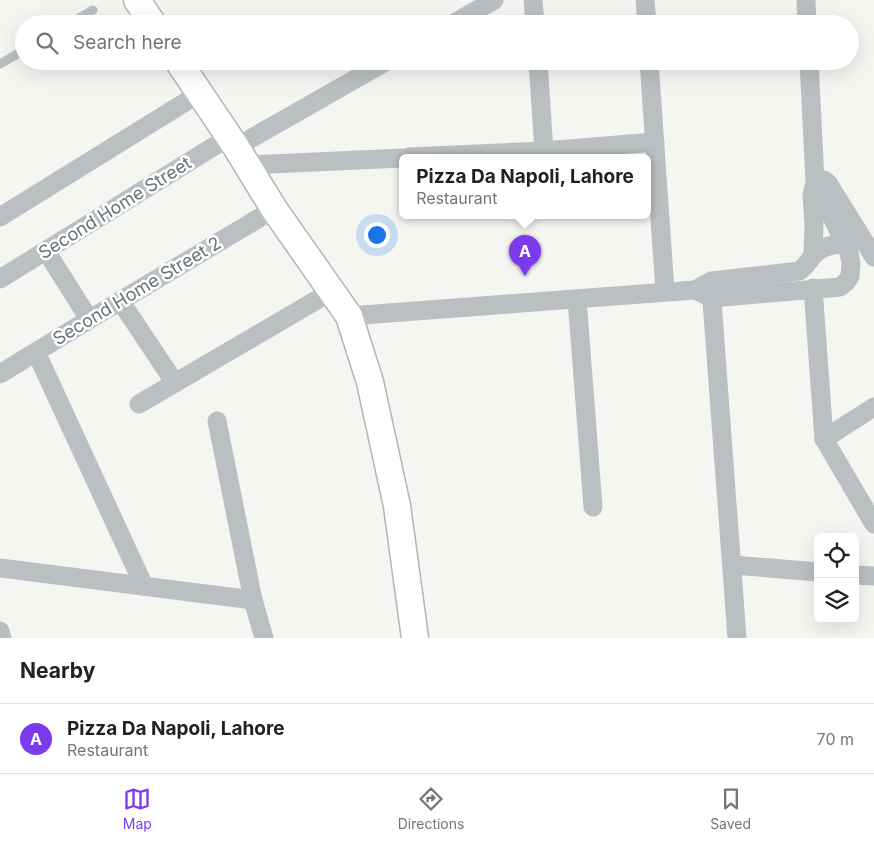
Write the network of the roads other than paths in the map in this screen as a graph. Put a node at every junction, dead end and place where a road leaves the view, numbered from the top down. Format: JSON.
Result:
{"nodes":[{"id":1,"x":137,"y":0,"type":"edge"},
{"id":2,"x":494,"y":0,"type":"edge"},
{"id":3,"x":533,"y":0,"type":"edge"},
{"id":4,"x":645,"y":0,"type":"edge"},
{"id":5,"x":806,"y":0,"type":"edge"},
{"id":6,"x":93,"y":10,"type":"dead end"},
{"id":7,"x":84,"y":15,"type":"edge"},
{"id":8,"x":147,"y":15,"type":"edge"},
{"id":9,"x":469,"y":15,"type":"edge"},
{"id":10,"x":534,"y":15,"type":"edge"},
{"id":11,"x":646,"y":15,"type":"edge"},
{"id":12,"x":807,"y":15,"type":"edge"},
{"id":13,"x":15,"y":55,"type":"edge"},
{"id":14,"x":0,"y":64,"type":"edge"},
{"id":15,"x":184,"y":70,"type":"edge"},
{"id":16,"x":372,"y":70,"type":"edge"},
{"id":17,"x":539,"y":70,"type":"edge"},
{"id":18,"x":650,"y":70,"type":"edge"},
{"id":19,"x":809,"y":70,"type":"edge"},
{"id":20,"x":200,"y":93,"type":"junction"},
{"id":21,"x":655,"y":142,"type":"junction"},
{"id":22,"x":237,"y":150,"type":"junction"},
{"id":23,"x":544,"y":151,"type":"junction"},
{"id":24,"x":476,"y":154,"type":"edge"},
{"id":25,"x":399,"y":158,"type":"edge"},
{"id":26,"x":815,"y":181,"type":"junction"},
{"id":27,"x":274,"y":210,"type":"junction"},
{"id":28,"x":0,"y":218,"type":"edge"},
{"id":29,"x":845,"y":244,"type":"junction"},
{"id":30,"x":46,"y":251,"type":"junction"},
{"id":31,"x":813,"y":255,"type":"junction"},
{"id":32,"x":874,"y":256,"type":"edge"},
{"id":33,"x":0,"y":279,"type":"edge"},
{"id":34,"x":813,"y":288,"type":"junction"},
{"id":35,"x":706,"y":290,"type":"junction"},
{"id":36,"x":332,"y":291,"type":"junction"},
{"id":37,"x":665,"y":291,"type":"junction"},
{"id":38,"x":577,"y":299,"type":"junction"},
{"id":39,"x":121,"y":302,"type":"junction"},
{"id":40,"x":349,"y":316,"type":"junction"},
{"id":41,"x":89,"y":319,"type":"junction"},
{"id":42,"x":36,"y":352,"type":"junction"},
{"id":43,"x":0,"y":374,"type":"edge"},
{"id":44,"x":175,"y":383,"type":"junction"},
{"id":45,"x":139,"y":404,"type":"dead end"},
{"id":46,"x":874,"y":407,"type":"edge"},
{"id":47,"x":217,"y":421,"type":"dead end"},
{"id":48,"x":824,"y":440,"type":"junction"},
{"id":49,"x":593,"y":507,"type":"dead end"},
{"id":50,"x":874,"y":524,"type":"edge"},
{"id":51,"x":733,"y":565,"type":"junction"},
{"id":52,"x":0,"y":568,"type":"edge"},
{"id":53,"x":814,"y":572,"type":"edge"},
{"id":54,"x":859,"y":575,"type":"edge"},
{"id":55,"x":874,"y":576,"type":"edge"},
{"id":56,"x":144,"y":586,"type":"junction"},
{"id":57,"x":253,"y":600,"type":"junction"},
{"id":58,"x":0,"y":631,"type":"edge"},
{"id":59,"x":2,"y":638,"type":"edge"},
{"id":60,"x":264,"y":638,"type":"edge"},
{"id":61,"x":415,"y":638,"type":"edge"},
{"id":62,"x":737,"y":638,"type":"edge"}],
"edges":[{"from":1,"to":8,"type":"street"},
{"from":2,"to":9,"type":"street"},
{"from":3,"to":10,"type":"street"},
{"from":4,"to":11,"type":"street"},
{"from":5,"to":12,"type":"street"},
{"from":6,"to":7,"type":"lane"},
{"from":13,"to":14,"type":"lane"},
{"from":15,"to":20,"type":"street"},
{"from":16,"to":22,"type":"street","name":"Second Home Street"},
{"from":17,"to":23,"type":"street"},
{"from":18,"to":21,"type":"street"},
{"from":19,"to":26,"type":"street"},
{"from":20,"to":22,"type":"street"},
{"from":20,"to":28,"type":"street"},
{"from":21,"to":23,"type":"street"},
{"from":21,"to":37,"type":"street"},
{"from":22,"to":25,"type":"street"},
{"from":22,"to":27,"type":"street"},
{"from":22,"to":30,"type":"street","name":"Second Home Street"},
{"from":23,"to":24,"type":"street"},
{"from":26,"to":29,"type":"street"},
{"from":26,"to":31,"type":"street"},
{"from":26,"to":32,"type":"street"},
{"from":27,"to":36,"type":"street"},
{"from":27,"to":39,"type":"street","name":"Second Home Street 2"},
{"from":29,"to":31,"type":"street"},
{"from":29,"to":34,"type":"street"},
{"from":30,"to":33,"type":"street","name":"Second Home Street"},
{"from":30,"to":41,"type":"street"},
{"from":31,"to":35,"type":"street"},
{"from":34,"to":35,"type":"street"},
{"from":34,"to":48,"type":"street"},
{"from":35,"to":37,"type":"street"},
{"from":35,"to":51,"type":"street"},
{"from":36,"to":40,"type":"street"},
{"from":36,"to":44,"type":"street"},
{"from":37,"to":38,"type":"street"},
{"from":38,"to":40,"type":"street"},
{"from":38,"to":49,"type":"street"},
{"from":39,"to":41,"type":"street","name":"Second Home Street 2"},
{"from":39,"to":44,"type":"street"},
{"from":40,"to":61,"type":"street"},
{"from":41,"to":42,"type":"street","name":"Second Home Street 2"},
{"from":42,"to":43,"type":"street","name":"Second Home Street 2"},
{"from":42,"to":56,"type":"street"},
{"from":44,"to":45,"type":"street"},
{"from":46,"to":48,"type":"street"},
{"from":47,"to":57,"type":"street"},
{"from":48,"to":50,"type":"street"},
{"from":51,"to":53,"type":"street"},
{"from":51,"to":62,"type":"street"},
{"from":52,"to":56,"type":"street"},
{"from":54,"to":55,"type":"street"},
{"from":56,"to":57,"type":"street"},
{"from":57,"to":60,"type":"street"},
{"from":58,"to":59,"type":"street"}]}
